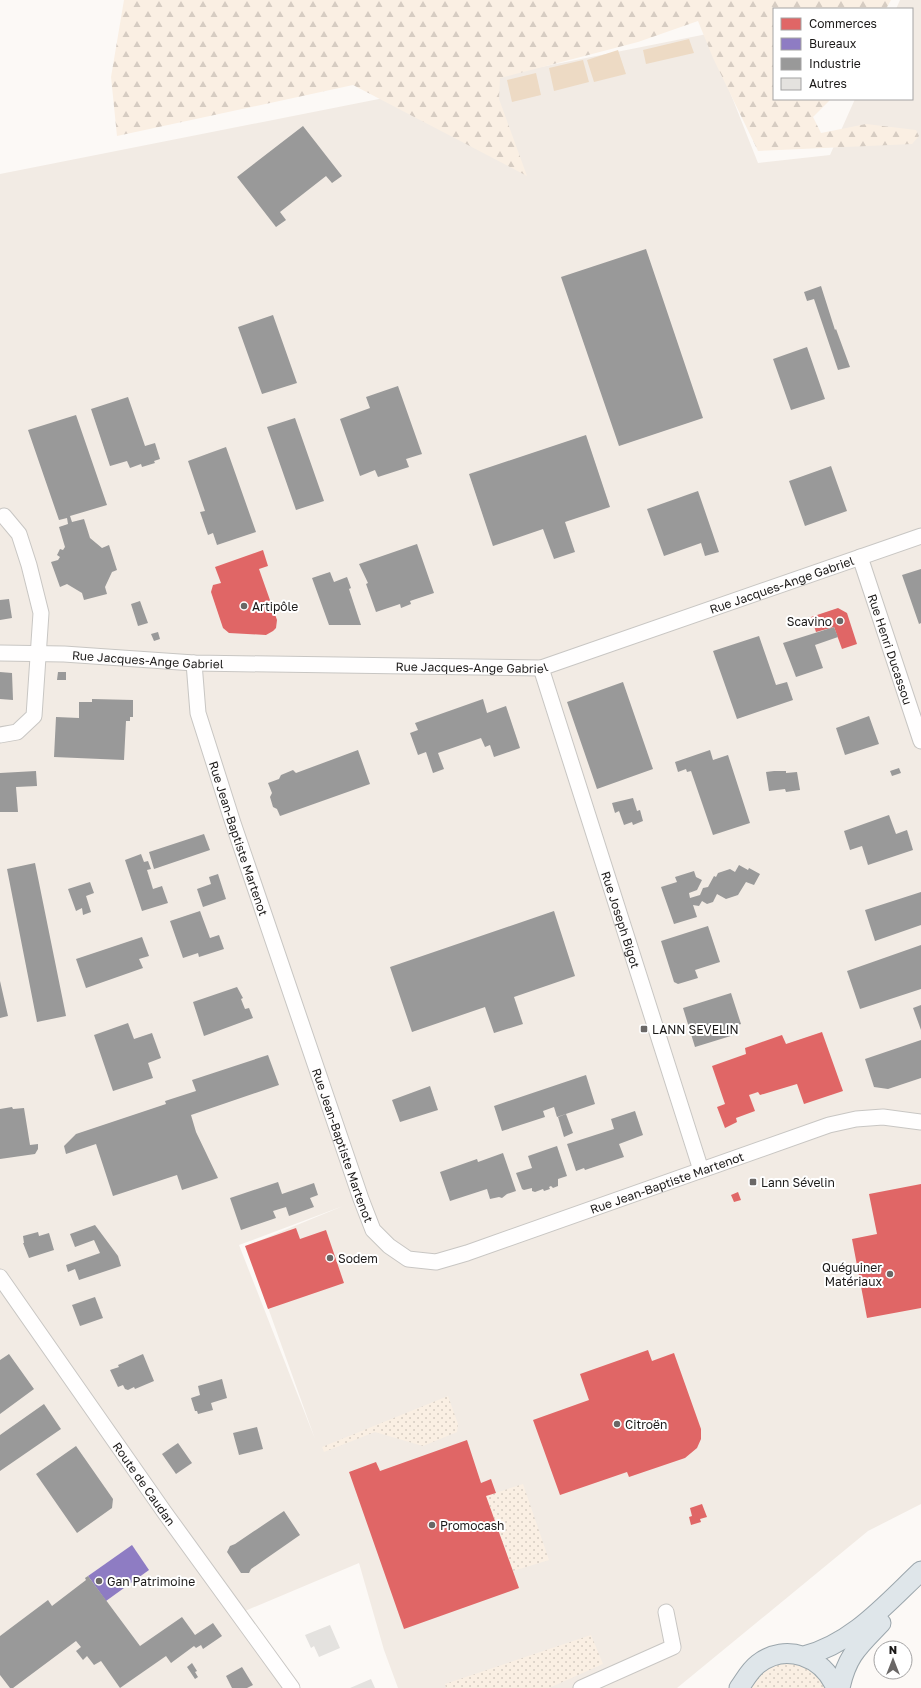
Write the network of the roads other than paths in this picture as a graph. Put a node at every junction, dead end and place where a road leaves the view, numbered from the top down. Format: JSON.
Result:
{"nodes":[{"id":1,"x":4,"y":516,"type":"dead end"},
{"id":2,"x":921,"y":536,"type":"edge"},
{"id":3,"x":860,"y":557,"type":"junction"},
{"id":4,"x":0,"y":653,"type":"edge"},
{"id":5,"x":39,"y":654,"type":"junction"},
{"id":6,"x":194,"y":663,"type":"junction"},
{"id":7,"x":541,"y":668,"type":"junction"},
{"id":8,"x":920,"y":731,"type":"edge"},
{"id":9,"x":0,"y":735,"type":"edge"},
{"id":10,"x":921,"y":1122,"type":"edge"},
{"id":11,"x":701,"y":1170,"type":"junction"},
{"id":12,"x":0,"y":1277,"type":"edge"},
{"id":13,"x":921,"y":1571,"type":"edge"},
{"id":14,"x":921,"y":1583,"type":"edge"},
{"id":15,"x":666,"y":1612,"type":"dead end"},
{"id":16,"x":804,"y":1656,"type":"junction"},
{"id":17,"x":740,"y":1687,"type":"edge"},
{"id":18,"x":292,"y":1688,"type":"edge"},
{"id":19,"x":581,"y":1688,"type":"edge"},
{"id":20,"x":836,"y":1688,"type":"edge"},
{"id":21,"x":840,"y":1688,"type":"edge"}],
"edges":[{"from":1,"to":5,"type":"street"},
{"from":2,"to":3,"type":"street","name":"Rue Jacques-Ange Gabriel"},
{"from":3,"to":7,"type":"street","name":"Rue Jacques-Ange Gabriel"},
{"from":3,"to":8,"type":"street","name":"Rue Henri Ducassou"},
{"from":4,"to":5,"type":"street","name":"Rue Jacques-Ange Gabriel"},
{"from":5,"to":6,"type":"street","name":"Rue Jacques-Ange Gabriel"},
{"from":5,"to":9,"type":"street"},
{"from":6,"to":7,"type":"street","name":"Rue Jacques-Ange Gabriel"},
{"from":6,"to":11,"type":"street","name":"Rue Jean-Baptiste Martenot"},
{"from":7,"to":11,"type":"street","name":"Rue Joseph Bigot"},
{"from":10,"to":11,"type":"street","name":"Rue Jean-Baptiste Martenot"},
{"from":12,"to":18,"type":"street","name":"Route de Caudan"},
{"from":13,"to":16,"type":"main road"},
{"from":14,"to":21,"type":"main road"},
{"from":15,"to":19,"type":"street"},
{"from":16,"to":17,"type":"main road"},
{"from":16,"to":20,"type":"main road"}]}
